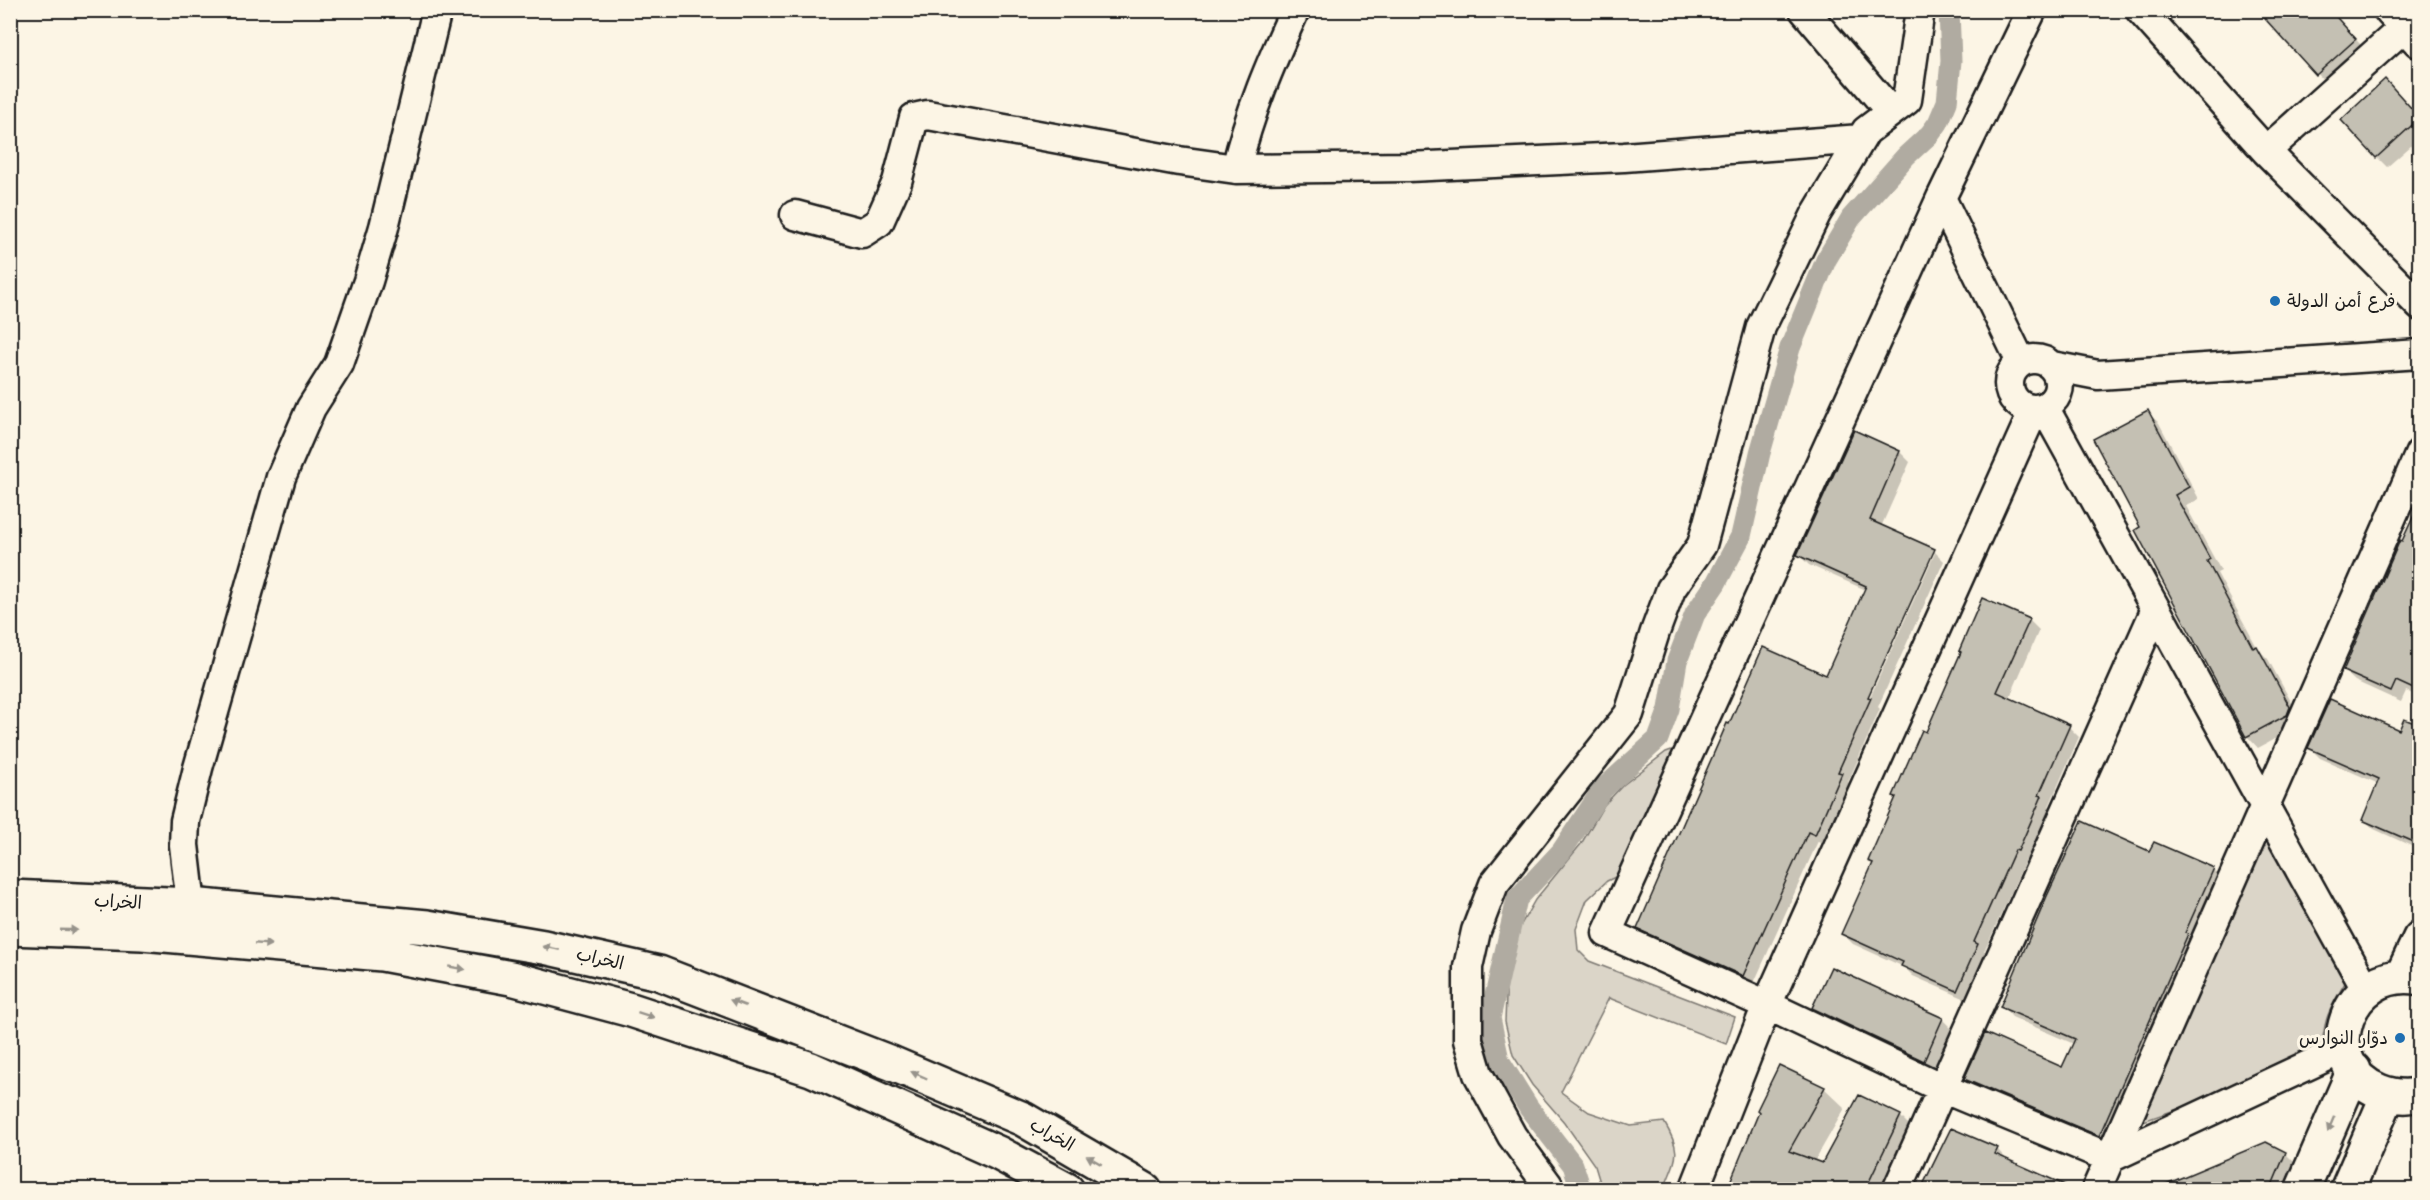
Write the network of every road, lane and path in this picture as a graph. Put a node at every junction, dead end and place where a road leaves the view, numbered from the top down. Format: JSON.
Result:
{"nodes":[{"id":1,"x":437,"y":10,"type":"edge"},
{"id":2,"x":1295,"y":10,"type":"edge"},
{"id":3,"x":1804,"y":10,"type":"edge"},
{"id":4,"x":1920,"y":10,"type":"edge"},
{"id":5,"x":2031,"y":10,"type":"edge"},
{"id":6,"x":2140,"y":10,"type":"edge"},
{"id":7,"x":2409,"y":22,"type":"edge"},
{"id":8,"x":1891,"y":112,"type":"junction"},
{"id":9,"x":1861,"y":139,"type":"junction"},
{"id":10,"x":2266,"y":151,"type":"junction"},
{"id":11,"x":1236,"y":169,"type":"junction"},
{"id":12,"x":1941,"y":198,"type":"junction"},
{"id":13,"x":795,"y":214,"type":"dead end"},
{"id":14,"x":2420,"y":306,"type":"edge"},
{"id":15,"x":2420,"y":354,"type":"edge"},
{"id":16,"x":2021,"y":362,"type":"junction"},
{"id":17,"x":2052,"y":366,"type":"junction"},
{"id":18,"x":2098,"y":375,"type":"junction"},
{"id":19,"x":2037,"y":404,"type":"junction"},
{"id":20,"x":2420,"y":453,"type":"edge"},
{"id":21,"x":2156,"y":609,"type":"junction"},
{"id":22,"x":2265,"y":806,"type":"junction"},
{"id":23,"x":10,"y":897,"type":"edge"},
{"id":24,"x":190,"y":905,"type":"junction"},
{"id":25,"x":10,"y":928,"type":"edge"},
{"id":26,"x":2420,"y":938,"type":"edge"},
{"id":27,"x":2411,"y":977,"type":"edge"},
{"id":28,"x":2366,"y":989,"type":"junction"},
{"id":29,"x":1767,"y":1005,"type":"junction"},
{"id":30,"x":2349,"y":1059,"type":"junction"},
{"id":31,"x":1942,"y":1088,"type":"junction"},
{"id":32,"x":2404,"y":1094,"type":"edge"},
{"id":33,"x":2110,"y":1158,"type":"junction"},
{"id":34,"x":1067,"y":1190,"type":"edge"},
{"id":35,"x":1145,"y":1190,"type":"edge"},
{"id":36,"x":1549,"y":1190,"type":"edge"},
{"id":37,"x":1694,"y":1190,"type":"edge"},
{"id":38,"x":1897,"y":1190,"type":"edge"},
{"id":39,"x":2096,"y":1190,"type":"edge"},
{"id":40,"x":2302,"y":1190,"type":"edge"},
{"id":41,"x":2347,"y":1190,"type":"edge"}],
"edges":[{"from":1,"to":24,"type":"street"},
{"from":2,"to":11,"type":"street"},
{"from":3,"to":8,"type":"street"},
{"from":4,"to":8,"type":"street"},
{"from":5,"to":12,"type":"street"},
{"from":6,"to":10,"type":"street"},
{"from":7,"to":10,"type":"street"},
{"from":8,"to":9,"type":"street"},
{"from":9,"to":11,"type":"street"},
{"from":9,"to":36,"type":"street"},
{"from":10,"to":14,"type":"street"},
{"from":11,"to":13,"type":"street"},
{"from":12,"to":16,"type":"street"},
{"from":12,"to":29,"type":"street"},
{"from":15,"to":18,"type":"street"},
{"from":16,"to":17,"type":"street"},
{"from":16,"to":19,"type":"street"},
{"from":17,"to":18,"type":"street"},
{"from":17,"to":19,"type":"street"},
{"from":18,"to":19,"type":"street"},
{"from":19,"to":21,"type":"street"},
{"from":19,"to":29,"type":"street"},
{"from":20,"to":22,"type":"street"},
{"from":21,"to":22,"type":"street"},
{"from":21,"to":31,"type":"street"},
{"from":22,"to":28,"type":"street"},
{"from":22,"to":33,"type":"street"},
{"from":23,"to":24,"type":"main road","name":"الخراب"},
{"from":35,"to":24,"type":"main road","name":"الخراب","one_way":true},
{"from":25,"to":34,"type":"main road","one_way":true},
{"from":26,"to":27,"type":"main road"},
{"from":27,"to":28,"type":"main road"},
{"from":28,"to":30,"type":"main road"},
{"from":29,"to":31,"type":"street"},
{"from":29,"to":37,"type":"street"},
{"from":30,"to":32,"type":"main road"},
{"from":30,"to":33,"type":"street"},
{"from":30,"to":40,"type":"main road","one_way":true},
{"from":31,"to":33,"type":"street"},
{"from":31,"to":38,"type":"street"},
{"from":32,"to":41,"type":"main road"},
{"from":33,"to":39,"type":"street"}]}
